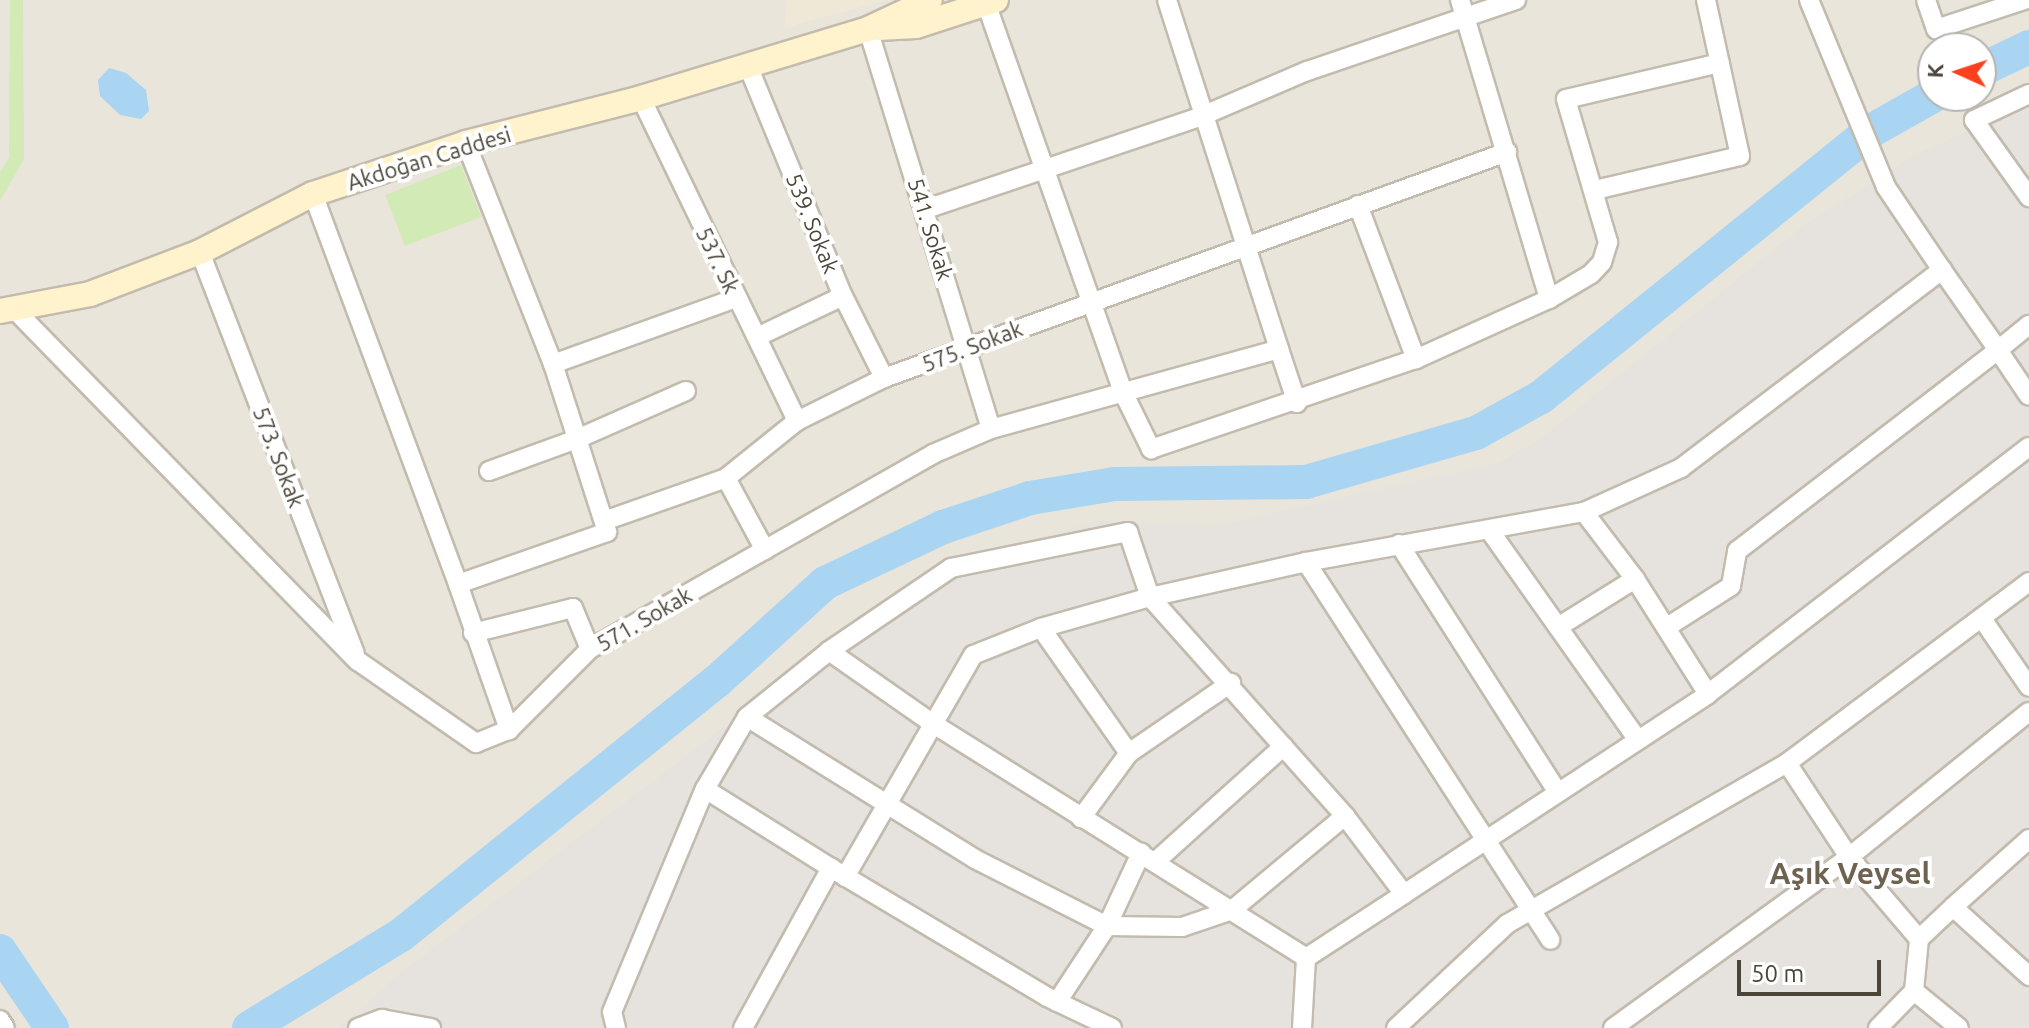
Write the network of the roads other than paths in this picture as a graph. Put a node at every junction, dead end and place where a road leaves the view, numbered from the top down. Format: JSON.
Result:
{"nodes":[{"id":1,"x":930,"y":0,"type":"edge"},
{"id":2,"x":1167,"y":0,"type":"edge"},
{"id":3,"x":1516,"y":0,"type":"edge"},
{"id":4,"x":1706,"y":0,"type":"edge"},
{"id":5,"x":1809,"y":0,"type":"edge"},
{"id":6,"x":1926,"y":0,"type":"edge"},
{"id":7,"x":2024,"y":0,"type":"edge"},
{"id":8,"x":991,"y":2,"type":"edge"},
{"id":9,"x":1463,"y":8,"type":"edge"},
{"id":10,"x":868,"y":29,"type":"junction"},
{"id":11,"x":1720,"y":63,"type":"junction"},
{"id":12,"x":748,"y":66,"type":"junction"},
{"id":13,"x":2029,"y":94,"type":"edge"},
{"id":14,"x":641,"y":98,"type":"junction"},
{"id":15,"x":1202,"y":116,"type":"junction"},
{"id":16,"x":466,"y":143,"type":"junction"},
{"id":17,"x":1507,"y":152,"type":"junction"},
{"id":18,"x":1045,"y":168,"type":"junction"},
{"id":19,"x":1595,"y":190,"type":"junction"},
{"id":20,"x":313,"y":194,"type":"junction"},
{"id":21,"x":2029,"y":197,"type":"edge"},
{"id":22,"x":1358,"y":205,"type":"junction"},
{"id":23,"x":926,"y":209,"type":"junction"},
{"id":24,"x":1246,"y":244,"type":"junction"},
{"id":25,"x":200,"y":252,"type":"junction"},
{"id":26,"x":1942,"y":270,"type":"junction"},
{"id":27,"x":843,"y":296,"type":"junction"},
{"id":28,"x":736,"y":298,"type":"junction"},
{"id":29,"x":1549,"y":299,"type":"junction"},
{"id":30,"x":1093,"y":300,"type":"junction"},
{"id":31,"x":7,"y":310,"type":"edge"},
{"id":32,"x":2029,"y":325,"type":"edge"},
{"id":33,"x":757,"y":337,"type":"junction"},
{"id":34,"x":966,"y":348,"type":"junction"},
{"id":35,"x":1279,"y":349,"type":"junction"},
{"id":36,"x":1998,"y":350,"type":"junction"},
{"id":37,"x":1416,"y":359,"type":"junction"},
{"id":38,"x":553,"y":364,"type":"junction"},
{"id":39,"x":884,"y":378,"type":"junction"},
{"id":40,"x":686,"y":391,"type":"dead end"},
{"id":41,"x":1123,"y":392,"type":"junction"},
{"id":42,"x":2029,"y":396,"type":"edge"},
{"id":43,"x":1297,"y":403,"type":"junction"},
{"id":44,"x":797,"y":421,"type":"junction"},
{"id":45,"x":991,"y":429,"type":"junction"},
{"id":46,"x":577,"y":439,"type":"junction"},
{"id":47,"x":2029,"y":447,"type":"edge"},
{"id":48,"x":489,"y":471,"type":"dead end"},
{"id":49,"x":726,"y":478,"type":"junction"},
{"id":50,"x":1584,"y":512,"type":"junction"},
{"id":51,"x":1133,"y":513,"type":"dead end"},
{"id":52,"x":606,"y":527,"type":"junction"},
{"id":53,"x":1490,"y":531,"type":"junction"},
{"id":54,"x":1128,"y":532,"type":"junction"},
{"id":55,"x":1399,"y":544,"type":"junction"},
{"id":56,"x":765,"y":550,"type":"junction"},
{"id":57,"x":1306,"y":562,"type":"junction"},
{"id":58,"x":1635,"y":579,"type":"junction"},
{"id":59,"x":2029,"y":582,"type":"edge"},
{"id":60,"x":458,"y":584,"type":"junction"},
{"id":61,"x":1150,"y":597,"type":"junction"},
{"id":62,"x":1983,"y":620,"type":"junction"},
{"id":63,"x":1558,"y":627,"type":"junction"},
{"id":64,"x":1667,"y":627,"type":"junction"},
{"id":65,"x":1041,"y":628,"type":"junction"},
{"id":66,"x":473,"y":633,"type":"junction"},
{"id":67,"x":590,"y":649,"type":"junction"},
{"id":68,"x":829,"y":651,"type":"junction"},
{"id":69,"x":358,"y":661,"type":"junction"},
{"id":70,"x":1231,"y":683,"type":"junction"},
{"id":71,"x":2029,"y":687,"type":"edge"},
{"id":72,"x":1708,"y":694,"type":"junction"},
{"id":73,"x":2029,"y":712,"type":"edge"},
{"id":74,"x":747,"y":717,"type":"junction"},
{"id":75,"x":932,"y":723,"type":"junction"},
{"id":76,"x":509,"y":730,"type":"junction"},
{"id":77,"x":1638,"y":740,"type":"junction"},
{"id":78,"x":1284,"y":746,"type":"junction"},
{"id":79,"x":1129,"y":753,"type":"junction"},
{"id":80,"x":1787,"y":763,"type":"junction"},
{"id":81,"x":705,"y":789,"type":"junction"},
{"id":82,"x":1557,"y":791,"type":"junction"},
{"id":83,"x":886,"y":805,"type":"junction"},
{"id":84,"x":1345,"y":816,"type":"junction"},
{"id":85,"x":1081,"y":818,"type":"junction"},
{"id":86,"x":2029,"y":839,"type":"edge"},
{"id":87,"x":1485,"y":840,"type":"junction"},
{"id":88,"x":1849,"y":857,"type":"junction"},
{"id":89,"x":1148,"y":858,"type":"junction"},
{"id":90,"x":838,"y":873,"type":"junction"},
{"id":91,"x":1404,"y":894,"type":"junction"},
{"id":92,"x":1532,"y":907,"type":"junction"},
{"id":93,"x":1953,"y":907,"type":"junction"},
{"id":94,"x":1232,"y":910,"type":"junction"},
{"id":95,"x":1107,"y":926,"type":"junction"},
{"id":96,"x":1919,"y":939,"type":"junction"},
{"id":97,"x":1551,"y":940,"type":"dead end"},
{"id":98,"x":1306,"y":958,"type":"junction"},
{"id":99,"x":2029,"y":976,"type":"edge"},
{"id":100,"x":1914,"y":991,"type":"junction"},
{"id":101,"x":1057,"y":1002,"type":"junction"},
{"id":102,"x":0,"y":1020,"type":"edge"},
{"id":103,"x":382,"y":1023,"type":"edge"},
{"id":104,"x":5,"y":1028,"type":"edge"},
{"id":105,"x":358,"y":1028,"type":"edge"},
{"id":106,"x":431,"y":1028,"type":"edge"},
{"id":107,"x":616,"y":1028,"type":"edge"},
{"id":108,"x":743,"y":1028,"type":"edge"},
{"id":109,"x":1112,"y":1028,"type":"edge"},
{"id":110,"x":1302,"y":1028,"type":"edge"},
{"id":111,"x":1396,"y":1028,"type":"edge"},
{"id":112,"x":1613,"y":1028,"type":"edge"},
{"id":113,"x":1878,"y":1028,"type":"edge"},
{"id":114,"x":1958,"y":1028,"type":"edge"}],
"edges":[{"from":1,"to":10,"type":"main road","name":"Akdoğan Caddesi"},
{"from":2,"to":15,"type":"street"},
{"from":3,"to":9,"type":"street"},
{"from":4,"to":11,"type":"street"},
{"from":5,"to":26,"type":"street"},
{"from":6,"to":7,"type":"street"},
{"from":8,"to":10,"type":"main road","name":"Akdoğan Caddesi"},
{"from":8,"to":18,"type":"street"},
{"from":9,"to":15,"type":"street"},
{"from":9,"to":17,"type":"street"},
{"from":10,"to":12,"type":"main road","name":"Akdoğan Caddesi"},
{"from":10,"to":23,"type":"street","name":"541. Sokak"},
{"from":11,"to":19,"type":"street"},
{"from":11,"to":19,"type":"street"},
{"from":12,"to":14,"type":"main road","name":"Akdoğan Caddesi"},
{"from":12,"to":27,"type":"street","name":"539. Sokak"},
{"from":13,"to":21,"type":"street"},
{"from":14,"to":16,"type":"main road","name":"Akdoğan Caddesi"},
{"from":14,"to":28,"type":"street","name":"537. Sk"},
{"from":15,"to":18,"type":"street"},
{"from":15,"to":24,"type":"street"},
{"from":16,"to":20,"type":"main road","name":"Akdoğan Caddesi"},
{"from":16,"to":38,"type":"street"},
{"from":17,"to":22,"type":"street","name":"575. Sokak"},
{"from":17,"to":29,"type":"street"},
{"from":18,"to":23,"type":"street"},
{"from":18,"to":30,"type":"street"},
{"from":19,"to":29,"type":"street"},
{"from":20,"to":25,"type":"main road","name":"Akdoğan Caddesi"},
{"from":20,"to":60,"type":"street"},
{"from":22,"to":24,"type":"street","name":"575. Sokak"},
{"from":22,"to":37,"type":"street"},
{"from":23,"to":34,"type":"street","name":"541. Sokak"},
{"from":24,"to":30,"type":"street","name":"575. Sokak"},
{"from":24,"to":35,"type":"street"},
{"from":25,"to":31,"type":"main road","name":"Akdoğan Caddesi"},
{"from":25,"to":69,"type":"street","name":"573. Sokak"},
{"from":26,"to":36,"type":"street"},
{"from":26,"to":50,"type":"street"},
{"from":27,"to":33,"type":"street"},
{"from":27,"to":39,"type":"street","name":"539. Sokak"},
{"from":28,"to":33,"type":"street","name":"537. Sk"},
{"from":28,"to":38,"type":"street"},
{"from":29,"to":37,"type":"street"},
{"from":30,"to":34,"type":"street","name":"575. Sokak"},
{"from":30,"to":41,"type":"street"},
{"from":31,"to":69,"type":"street","name":"571. Sokak"},
{"from":32,"to":36,"type":"street"},
{"from":33,"to":44,"type":"street","name":"537. Sk"},
{"from":34,"to":39,"type":"street","name":"575. Sokak"},
{"from":34,"to":45,"type":"street","name":"541. Sokak"},
{"from":35,"to":41,"type":"street","name":"571. Sokak"},
{"from":35,"to":43,"type":"street"},
{"from":36,"to":42,"type":"street"},
{"from":36,"to":64,"type":"street"},
{"from":37,"to":43,"type":"street"},
{"from":38,"to":46,"type":"street"},
{"from":39,"to":44,"type":"street","name":"575. Sokak"},
{"from":40,"to":46,"type":"street"},
{"from":41,"to":43,"type":"street"},
{"from":41,"to":45,"type":"street","name":"571. Sokak"},
{"from":44,"to":49,"type":"street","name":"575. Sokak"},
{"from":45,"to":56,"type":"street","name":"571. Sokak"},
{"from":46,"to":48,"type":"street"},
{"from":46,"to":52,"type":"street"},
{"from":47,"to":72,"type":"street"},
{"from":49,"to":52,"type":"street","name":"575. Sokak"},
{"from":49,"to":56,"type":"street"},
{"from":50,"to":53,"type":"street"},
{"from":50,"to":58,"type":"street"},
{"from":51,"to":54,"type":"street"},
{"from":52,"to":60,"type":"street","name":"575. Sokak"},
{"from":53,"to":55,"type":"street"},
{"from":53,"to":63,"type":"street"},
{"from":54,"to":61,"type":"street"},
{"from":54,"to":68,"type":"street"},
{"from":55,"to":57,"type":"street"},
{"from":55,"to":82,"type":"street"},
{"from":56,"to":67,"type":"street","name":"571. Sokak"},
{"from":57,"to":61,"type":"street"},
{"from":57,"to":87,"type":"street"},
{"from":58,"to":63,"type":"street"},
{"from":58,"to":64,"type":"street"},
{"from":59,"to":62,"type":"street"},
{"from":60,"to":66,"type":"street"},
{"from":61,"to":65,"type":"street"},
{"from":61,"to":70,"type":"street"},
{"from":62,"to":71,"type":"street"},
{"from":62,"to":80,"type":"street"},
{"from":63,"to":77,"type":"street"},
{"from":64,"to":72,"type":"street"},
{"from":65,"to":75,"type":"street"},
{"from":65,"to":79,"type":"street"},
{"from":66,"to":67,"type":"street"},
{"from":66,"to":76,"type":"street"},
{"from":67,"to":76,"type":"street","name":"571. Sokak"},
{"from":68,"to":74,"type":"street"},
{"from":68,"to":75,"type":"street"},
{"from":69,"to":76,"type":"street","name":"571. Sokak"},
{"from":70,"to":78,"type":"street"},
{"from":70,"to":79,"type":"street"},
{"from":72,"to":77,"type":"street"},
{"from":73,"to":88,"type":"street"},
{"from":74,"to":81,"type":"street"},
{"from":74,"to":83,"type":"street"},
{"from":75,"to":83,"type":"street"},
{"from":75,"to":85,"type":"street"},
{"from":77,"to":82,"type":"street"},
{"from":78,"to":84,"type":"street"},
{"from":78,"to":89,"type":"street"},
{"from":79,"to":85,"type":"street"},
{"from":80,"to":88,"type":"street"},
{"from":80,"to":92,"type":"street"},
{"from":81,"to":90,"type":"street"},
{"from":81,"to":107,"type":"street"},
{"from":82,"to":87,"type":"street"},
{"from":83,"to":90,"type":"street"},
{"from":83,"to":95,"type":"street"},
{"from":84,"to":91,"type":"street"},
{"from":84,"to":94,"type":"street"},
{"from":85,"to":89,"type":"street"},
{"from":86,"to":93,"type":"street"},
{"from":87,"to":91,"type":"street"},
{"from":87,"to":92,"type":"street"},
{"from":88,"to":96,"type":"street"},
{"from":88,"to":112,"type":"street"},
{"from":89,"to":94,"type":"street"},
{"from":89,"to":95,"type":"street"},
{"from":90,"to":101,"type":"street"},
{"from":90,"to":108,"type":"street"},
{"from":91,"to":98,"type":"street"},
{"from":92,"to":97,"type":"street"},
{"from":92,"to":111,"type":"street"},
{"from":93,"to":96,"type":"street"},
{"from":93,"to":99,"type":"street"},
{"from":94,"to":95,"type":"street"},
{"from":94,"to":98,"type":"street"},
{"from":95,"to":101,"type":"street"},
{"from":96,"to":100,"type":"street"},
{"from":98,"to":110,"type":"street"},
{"from":100,"to":113,"type":"street"},
{"from":100,"to":114,"type":"street"},
{"from":101,"to":109,"type":"street"},
{"from":102,"to":104,"type":"street"},
{"from":103,"to":105,"type":"street"},
{"from":103,"to":106,"type":"street"}]}
